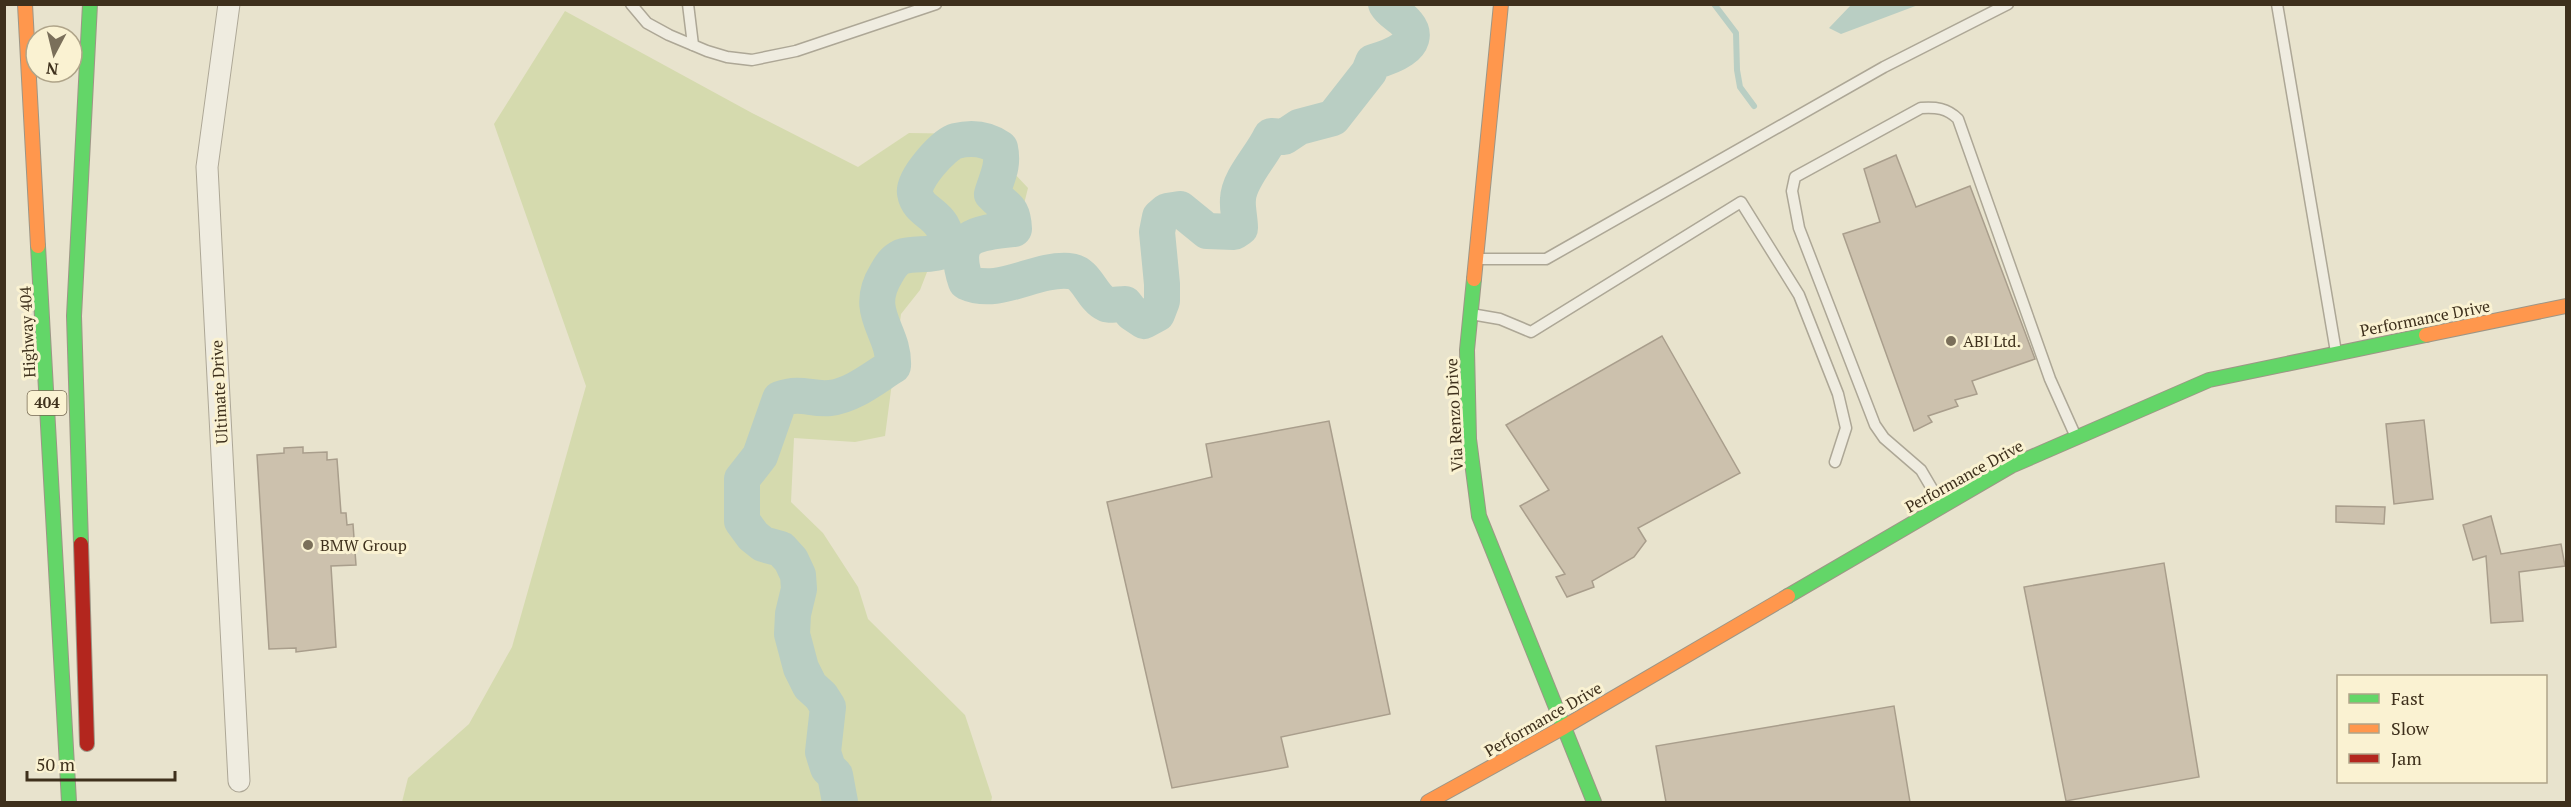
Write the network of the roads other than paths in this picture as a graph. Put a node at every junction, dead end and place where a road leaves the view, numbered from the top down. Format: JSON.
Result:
{"nodes":[{"id":1,"x":26,"y":4,"type":"edge"},
{"id":2,"x":90,"y":4,"type":"edge"},
{"id":3,"x":229,"y":4,"type":"edge"},
{"id":4,"x":631,"y":4,"type":"edge"},
{"id":5,"x":687,"y":4,"type":"edge"},
{"id":6,"x":936,"y":4,"type":"edge"},
{"id":7,"x":2008,"y":4,"type":"edge"},
{"id":8,"x":2277,"y":4,"type":"edge"},
{"id":9,"x":1500,"y":11,"type":"edge"},
{"id":10,"x":693,"y":45,"type":"junction"},
{"id":11,"x":1476,"y":260,"type":"junction"},
{"id":12,"x":2566,"y":306,"type":"edge"},
{"id":13,"x":1471,"y":314,"type":"junction"},
{"id":14,"x":2336,"y":353,"type":"junction"},
{"id":15,"x":2076,"y":437,"type":"junction"},
{"id":16,"x":1835,"y":462,"type":"dead end"},
{"id":17,"x":1942,"y":506,"type":"junction"},
{"id":18,"x":1564,"y":727,"type":"junction"},
{"id":19,"x":88,"y":755,"type":"dead end"},
{"id":20,"x":239,"y":782,"type":"dead end"},
{"id":21,"x":69,"y":802,"type":"edge"},
{"id":22,"x":1428,"y":802,"type":"edge"},
{"id":23,"x":1594,"y":802,"type":"edge"}],
"edges":[{"from":1,"to":21,"type":"main road","name":"Highway 404","number":"404"},
{"from":2,"to":19,"type":"main road"},
{"from":3,"to":20,"type":"street","name":"Ultimate Drive"},
{"from":4,"to":10,"type":"lane"},
{"from":5,"to":10,"type":"lane"},
{"from":6,"to":10,"type":"lane"},
{"from":7,"to":11,"type":"lane"},
{"from":8,"to":14,"type":"lane"},
{"from":9,"to":11,"type":"main road","name":"Via Renzo Drive"},
{"from":11,"to":13,"type":"main road","name":"Via Renzo Drive"},
{"from":12,"to":14,"type":"main road","name":"Performance Drive"},
{"from":13,"to":16,"type":"lane"},
{"from":13,"to":18,"type":"main road","name":"Via Renzo Drive"},
{"from":14,"to":15,"type":"main road","name":"Performance Drive"},
{"from":15,"to":17,"type":"main road","name":"Performance Drive"},
{"from":15,"to":17,"type":"lane"},
{"from":17,"to":18,"type":"main road","name":"Performance Drive"},
{"from":18,"to":22,"type":"main road","name":"Performance Drive"},
{"from":18,"to":23,"type":"main road","name":"Via Renzo Drive"}]}
